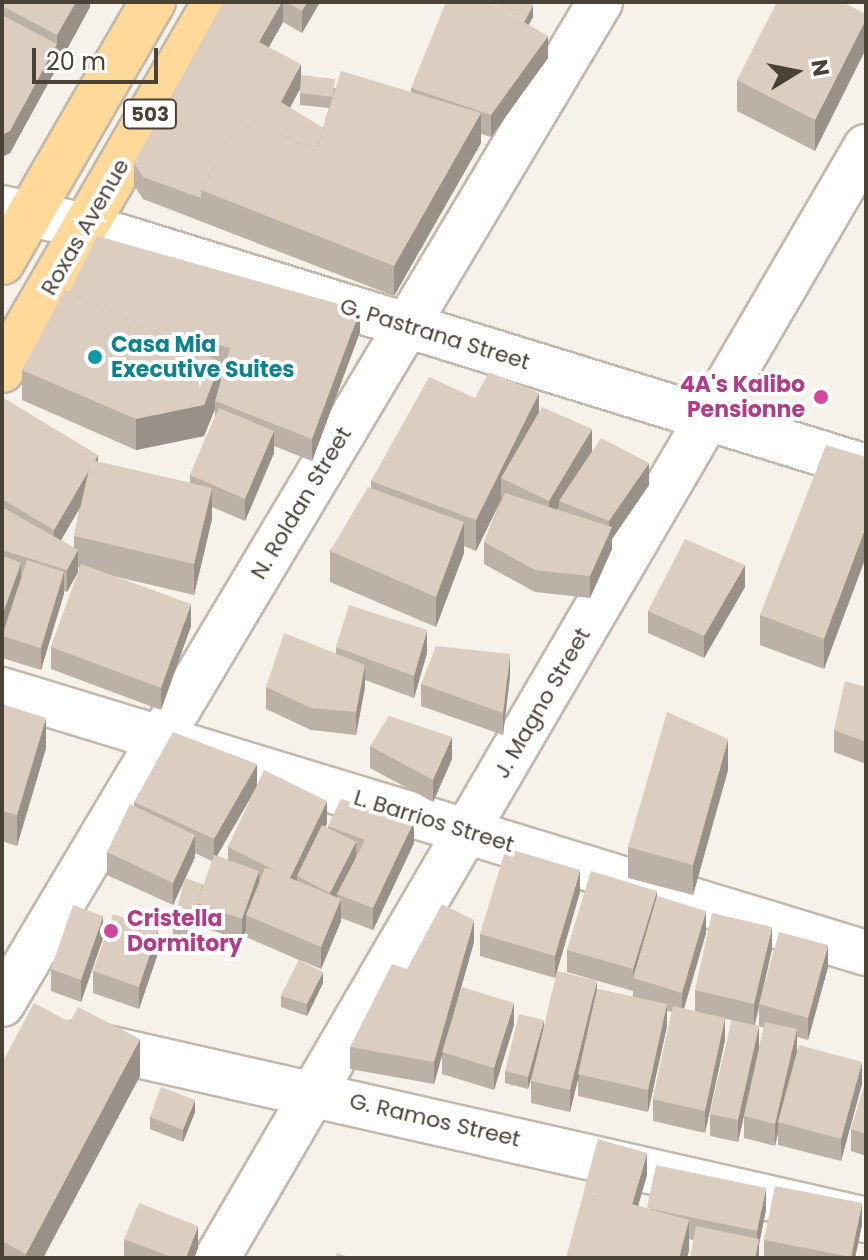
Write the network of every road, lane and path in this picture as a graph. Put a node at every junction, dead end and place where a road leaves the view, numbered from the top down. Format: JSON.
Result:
{"nodes":[{"id":1,"x":153,"y":2,"type":"edge"},
{"id":2,"x":215,"y":2,"type":"edge"},
{"id":3,"x":600,"y":2,"type":"edge"},
{"id":4,"x":866,"y":147,"type":"edge"},
{"id":5,"x":16,"y":211,"type":"edge"},
{"id":6,"x":85,"y":226,"type":"junction"},
{"id":7,"x":2,"y":262,"type":"edge"},
{"id":8,"x":406,"y":326,"type":"junction"},
{"id":9,"x":2,"y":370,"type":"edge"},
{"id":10,"x":709,"y":417,"type":"junction"},
{"id":11,"x":866,"y":467,"type":"edge"},
{"id":12,"x":2,"y":690,"type":"edge"},
{"id":13,"x":160,"y":741,"type":"junction"},
{"id":14,"x":467,"y":831,"type":"junction"},
{"id":15,"x":866,"y":953,"type":"edge"},
{"id":16,"x":2,"y":1004,"type":"edge"},
{"id":17,"x":2,"y":1025,"type":"edge"},
{"id":18,"x":314,"y":1092,"type":"junction"},
{"id":19,"x":866,"y":1220,"type":"edge"},
{"id":20,"x":217,"y":1258,"type":"edge"}],
"edges":[{"from":1,"to":5,"type":"main road","number":"503"},
{"from":2,"to":6,"type":"main road","name":"Roxas Avenue","number":"503"},
{"from":3,"to":8,"type":"street","name":"N. Roldan Street"},
{"from":4,"to":10,"type":"street","name":"J. Magno Street"},
{"from":5,"to":6,"type":"street","name":"G. Pastrana Street"},
{"from":5,"to":7,"type":"main road","number":"503"},
{"from":6,"to":8,"type":"street","name":"G. Pastrana Street"},
{"from":6,"to":9,"type":"main road","name":"Roxas Avenue","number":"503"},
{"from":8,"to":10,"type":"street","name":"G. Pastrana Street"},
{"from":8,"to":13,"type":"street","name":"N. Roldan Street"},
{"from":10,"to":11,"type":"street","name":"G. Pastrana Street"},
{"from":10,"to":14,"type":"street","name":"J. Magno Street"},
{"from":12,"to":13,"type":"street","name":"L. Barrios Street"},
{"from":13,"to":14,"type":"street","name":"L. Barrios Street"},
{"from":13,"to":16,"type":"street","name":"N. Roldan Street"},
{"from":14,"to":15,"type":"street","name":"L. Barrios Street"},
{"from":14,"to":18,"type":"street","name":"J. Magno Street"},
{"from":17,"to":18,"type":"street","name":"G. Ramos Street"},
{"from":18,"to":19,"type":"street","name":"G. Ramos Street"},
{"from":18,"to":20,"type":"street","name":"J. Magno Street"}]}
